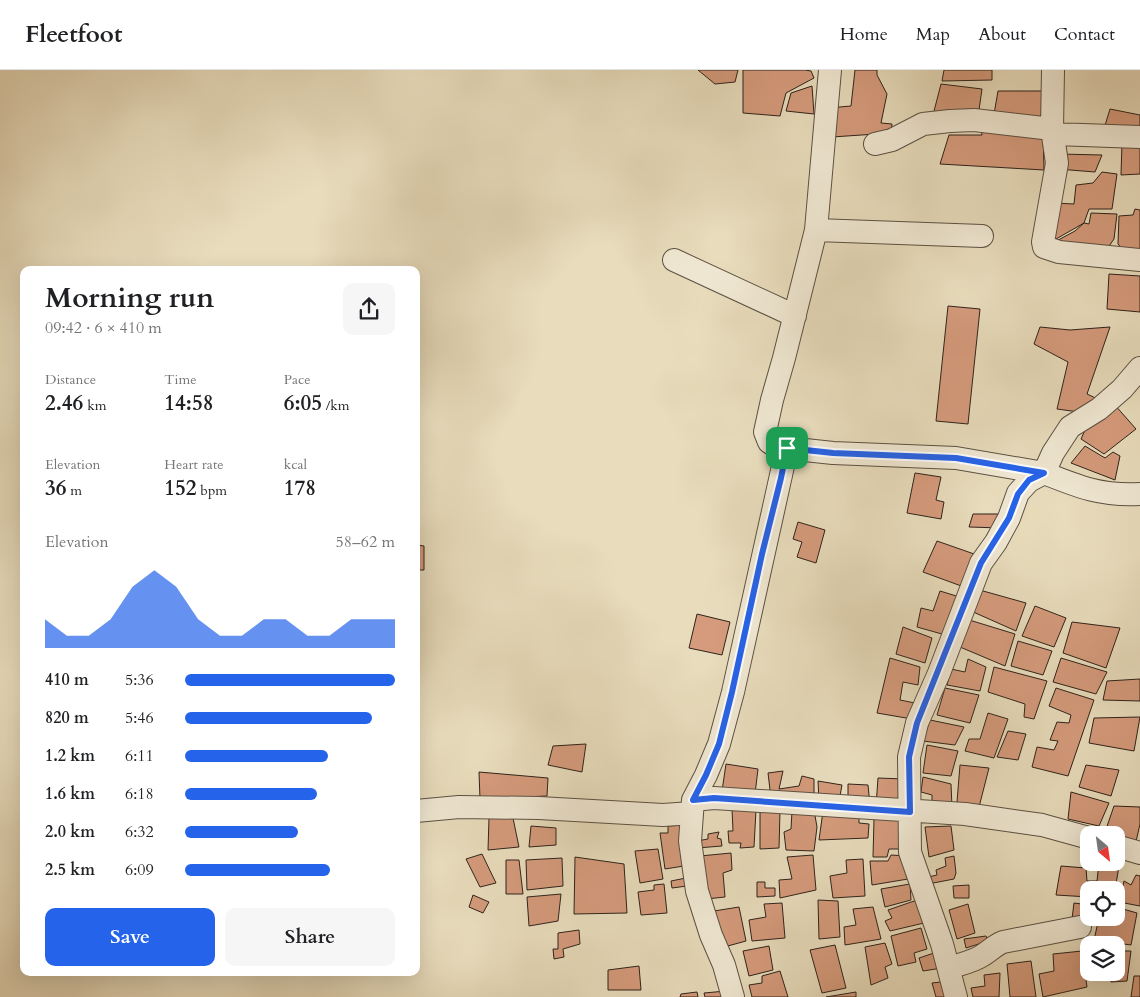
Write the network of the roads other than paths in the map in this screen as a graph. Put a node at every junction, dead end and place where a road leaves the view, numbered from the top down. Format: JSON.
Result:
{"nodes":[{"id":1,"x":830,"y":70,"type":"edge"},
{"id":2,"x":1053,"y":70,"type":"edge"},
{"id":3,"x":1053,"y":131,"type":"junction"},
{"id":4,"x":1140,"y":137,"type":"edge"},
{"id":5,"x":875,"y":144,"type":"dead end"},
{"id":6,"x":816,"y":230,"type":"junction"},
{"id":7,"x":982,"y":236,"type":"dead end"},
{"id":8,"x":674,"y":260,"type":"dead end"},
{"id":9,"x":1140,"y":260,"type":"edge"},
{"id":10,"x":795,"y":316,"type":"junction"},
{"id":11,"x":1140,"y":368,"type":"edge"},
{"id":12,"x":787,"y":448,"type":"junction"},
{"id":13,"x":1044,"y":473,"type":"junction"},
{"id":14,"x":1140,"y":494,"type":"edge"},
{"id":15,"x":693,"y":807,"type":"junction"},
{"id":16,"x":420,"y":812,"type":"edge"},
{"id":17,"x":910,"y":812,"type":"junction"},
{"id":18,"x":1080,"y":836,"type":"edge"},
{"id":19,"x":1125,"y":849,"type":"edge"},
{"id":20,"x":1140,"y":853,"type":"edge"},
{"id":21,"x":1080,"y":927,"type":"dead end"},
{"id":22,"x":949,"y":968,"type":"junction"},
{"id":23,"x":733,"y":997,"type":"edge"},
{"id":24,"x":956,"y":997,"type":"edge"}],
"edges":[{"from":1,"to":6,"type":"street"},
{"from":2,"to":3,"type":"street"},
{"from":3,"to":4,"type":"street"},
{"from":3,"to":5,"type":"street"},
{"from":3,"to":9,"type":"street"},
{"from":6,"to":7,"type":"street"},
{"from":6,"to":10,"type":"street"},
{"from":8,"to":10,"type":"street"},
{"from":10,"to":12,"type":"street"},
{"from":11,"to":13,"type":"street"},
{"from":12,"to":13,"type":"street"},
{"from":12,"to":15,"type":"street"},
{"from":13,"to":14,"type":"street"},
{"from":13,"to":17,"type":"street"},
{"from":15,"to":16,"type":"street"},
{"from":15,"to":17,"type":"street"},
{"from":15,"to":23,"type":"street"},
{"from":17,"to":18,"type":"street"},
{"from":17,"to":22,"type":"street"},
{"from":19,"to":20,"type":"street"},
{"from":21,"to":22,"type":"street"},
{"from":22,"to":24,"type":"street"}]}
